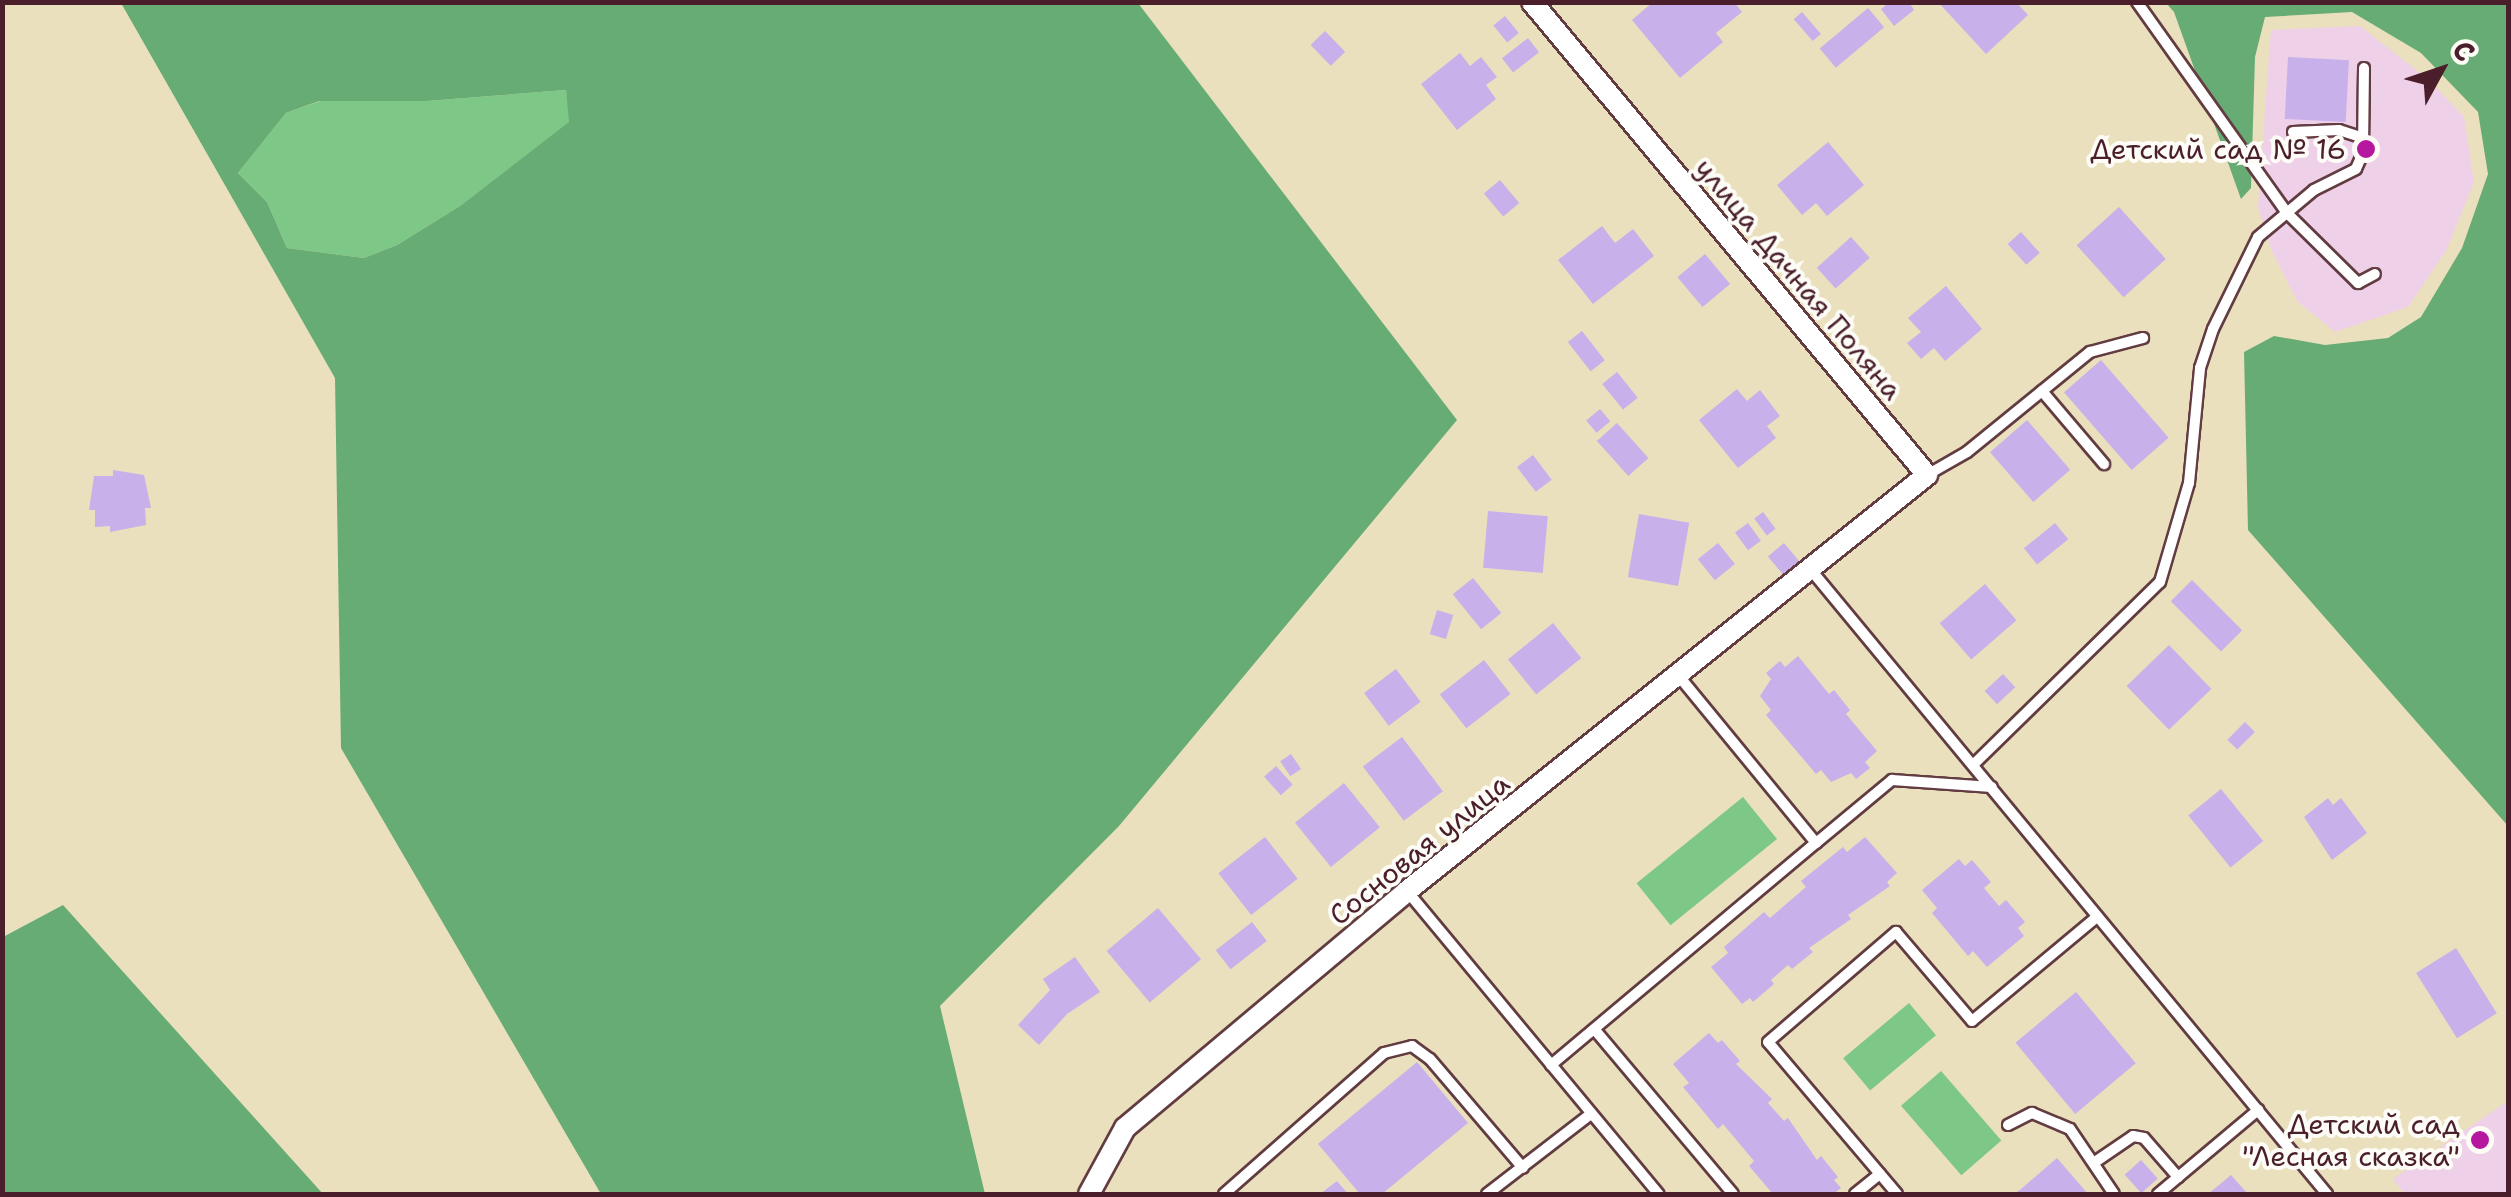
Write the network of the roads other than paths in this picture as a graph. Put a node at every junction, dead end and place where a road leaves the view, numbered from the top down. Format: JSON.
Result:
{"nodes":[{"id":1,"x":1532,"y":2,"type":"edge"},
{"id":2,"x":2137,"y":2,"type":"edge"},
{"id":3,"x":2364,"y":68,"type":"dead end"},
{"id":4,"x":2294,"y":132,"type":"dead end"},
{"id":5,"x":2363,"y":138,"type":"junction"},
{"id":6,"x":2287,"y":213,"type":"junction"},
{"id":7,"x":2374,"y":274,"type":"dead end"},
{"id":8,"x":2143,"y":338,"type":"dead end"},
{"id":9,"x":2042,"y":391,"type":"junction"},
{"id":10,"x":2104,"y":464,"type":"dead end"},
{"id":11,"x":1926,"y":475,"type":"junction"},
{"id":12,"x":1811,"y":570,"type":"junction"},
{"id":13,"x":1679,"y":676,"type":"junction"},
{"id":14,"x":1974,"y":764,"type":"junction"},
{"id":15,"x":1993,"y":787,"type":"junction"},
{"id":16,"x":1816,"y":843,"type":"junction"},
{"id":17,"x":1408,"y":891,"type":"junction"},
{"id":18,"x":2097,"y":917,"type":"junction"},
{"id":19,"x":1595,"y":1030,"type":"junction"},
{"id":20,"x":1551,"y":1065,"type":"junction"},
{"id":21,"x":2258,"y":1110,"type":"junction"},
{"id":22,"x":1591,"y":1114,"type":"junction"},
{"id":23,"x":2008,"y":1125,"type":"dead end"},
{"id":24,"x":2095,"y":1162,"type":"junction"},
{"id":25,"x":1522,"y":1168,"type":"junction"},
{"id":26,"x":1880,"y":1174,"type":"junction"},
{"id":27,"x":2178,"y":1178,"type":"junction"},
{"id":28,"x":1089,"y":1194,"type":"edge"},
{"id":29,"x":1224,"y":1194,"type":"edge"},
{"id":30,"x":1487,"y":1194,"type":"edge"},
{"id":31,"x":1658,"y":1194,"type":"edge"},
{"id":32,"x":1733,"y":1194,"type":"edge"},
{"id":33,"x":1855,"y":1194,"type":"edge"},
{"id":34,"x":1897,"y":1194,"type":"edge"},
{"id":35,"x":2114,"y":1194,"type":"edge"},
{"id":36,"x":2158,"y":1194,"type":"edge"},
{"id":37,"x":2326,"y":1194,"type":"edge"}],
"edges":[{"from":1,"to":11,"type":"street","name":"улица Дачная Поляна"},
{"from":2,"to":6,"type":"lane"},
{"from":3,"to":5,"type":"lane"},
{"from":4,"to":5,"type":"lane"},
{"from":5,"to":6,"type":"lane"},
{"from":6,"to":7,"type":"lane"},
{"from":6,"to":14,"type":"lane"},
{"from":8,"to":9,"type":"lane"},
{"from":9,"to":10,"type":"lane"},
{"from":9,"to":11,"type":"lane"},
{"from":11,"to":12,"type":"street"},
{"from":12,"to":13,"type":"street","name":"Сосновая улица"},
{"from":12,"to":14,"type":"lane"},
{"from":13,"to":16,"type":"lane"},
{"from":13,"to":17,"type":"street","name":"Сосновая улица"},
{"from":14,"to":15,"type":"lane"},
{"from":15,"to":16,"type":"lane"},
{"from":15,"to":18,"type":"lane"},
{"from":16,"to":19,"type":"lane"},
{"from":17,"to":20,"type":"lane"},
{"from":17,"to":28,"type":"street","name":"Сосновая улица"},
{"from":18,"to":21,"type":"lane"},
{"from":18,"to":26,"type":"lane"},
{"from":19,"to":20,"type":"lane"},
{"from":19,"to":32,"type":"lane"},
{"from":20,"to":22,"type":"lane"},
{"from":21,"to":27,"type":"lane"},
{"from":21,"to":37,"type":"lane"},
{"from":22,"to":25,"type":"lane"},
{"from":22,"to":31,"type":"lane"},
{"from":23,"to":24,"type":"lane"},
{"from":24,"to":27,"type":"lane"},
{"from":24,"to":35,"type":"lane"},
{"from":25,"to":29,"type":"lane"},
{"from":25,"to":30,"type":"lane"},
{"from":26,"to":33,"type":"lane"},
{"from":26,"to":34,"type":"lane"},
{"from":27,"to":36,"type":"lane"}]}
